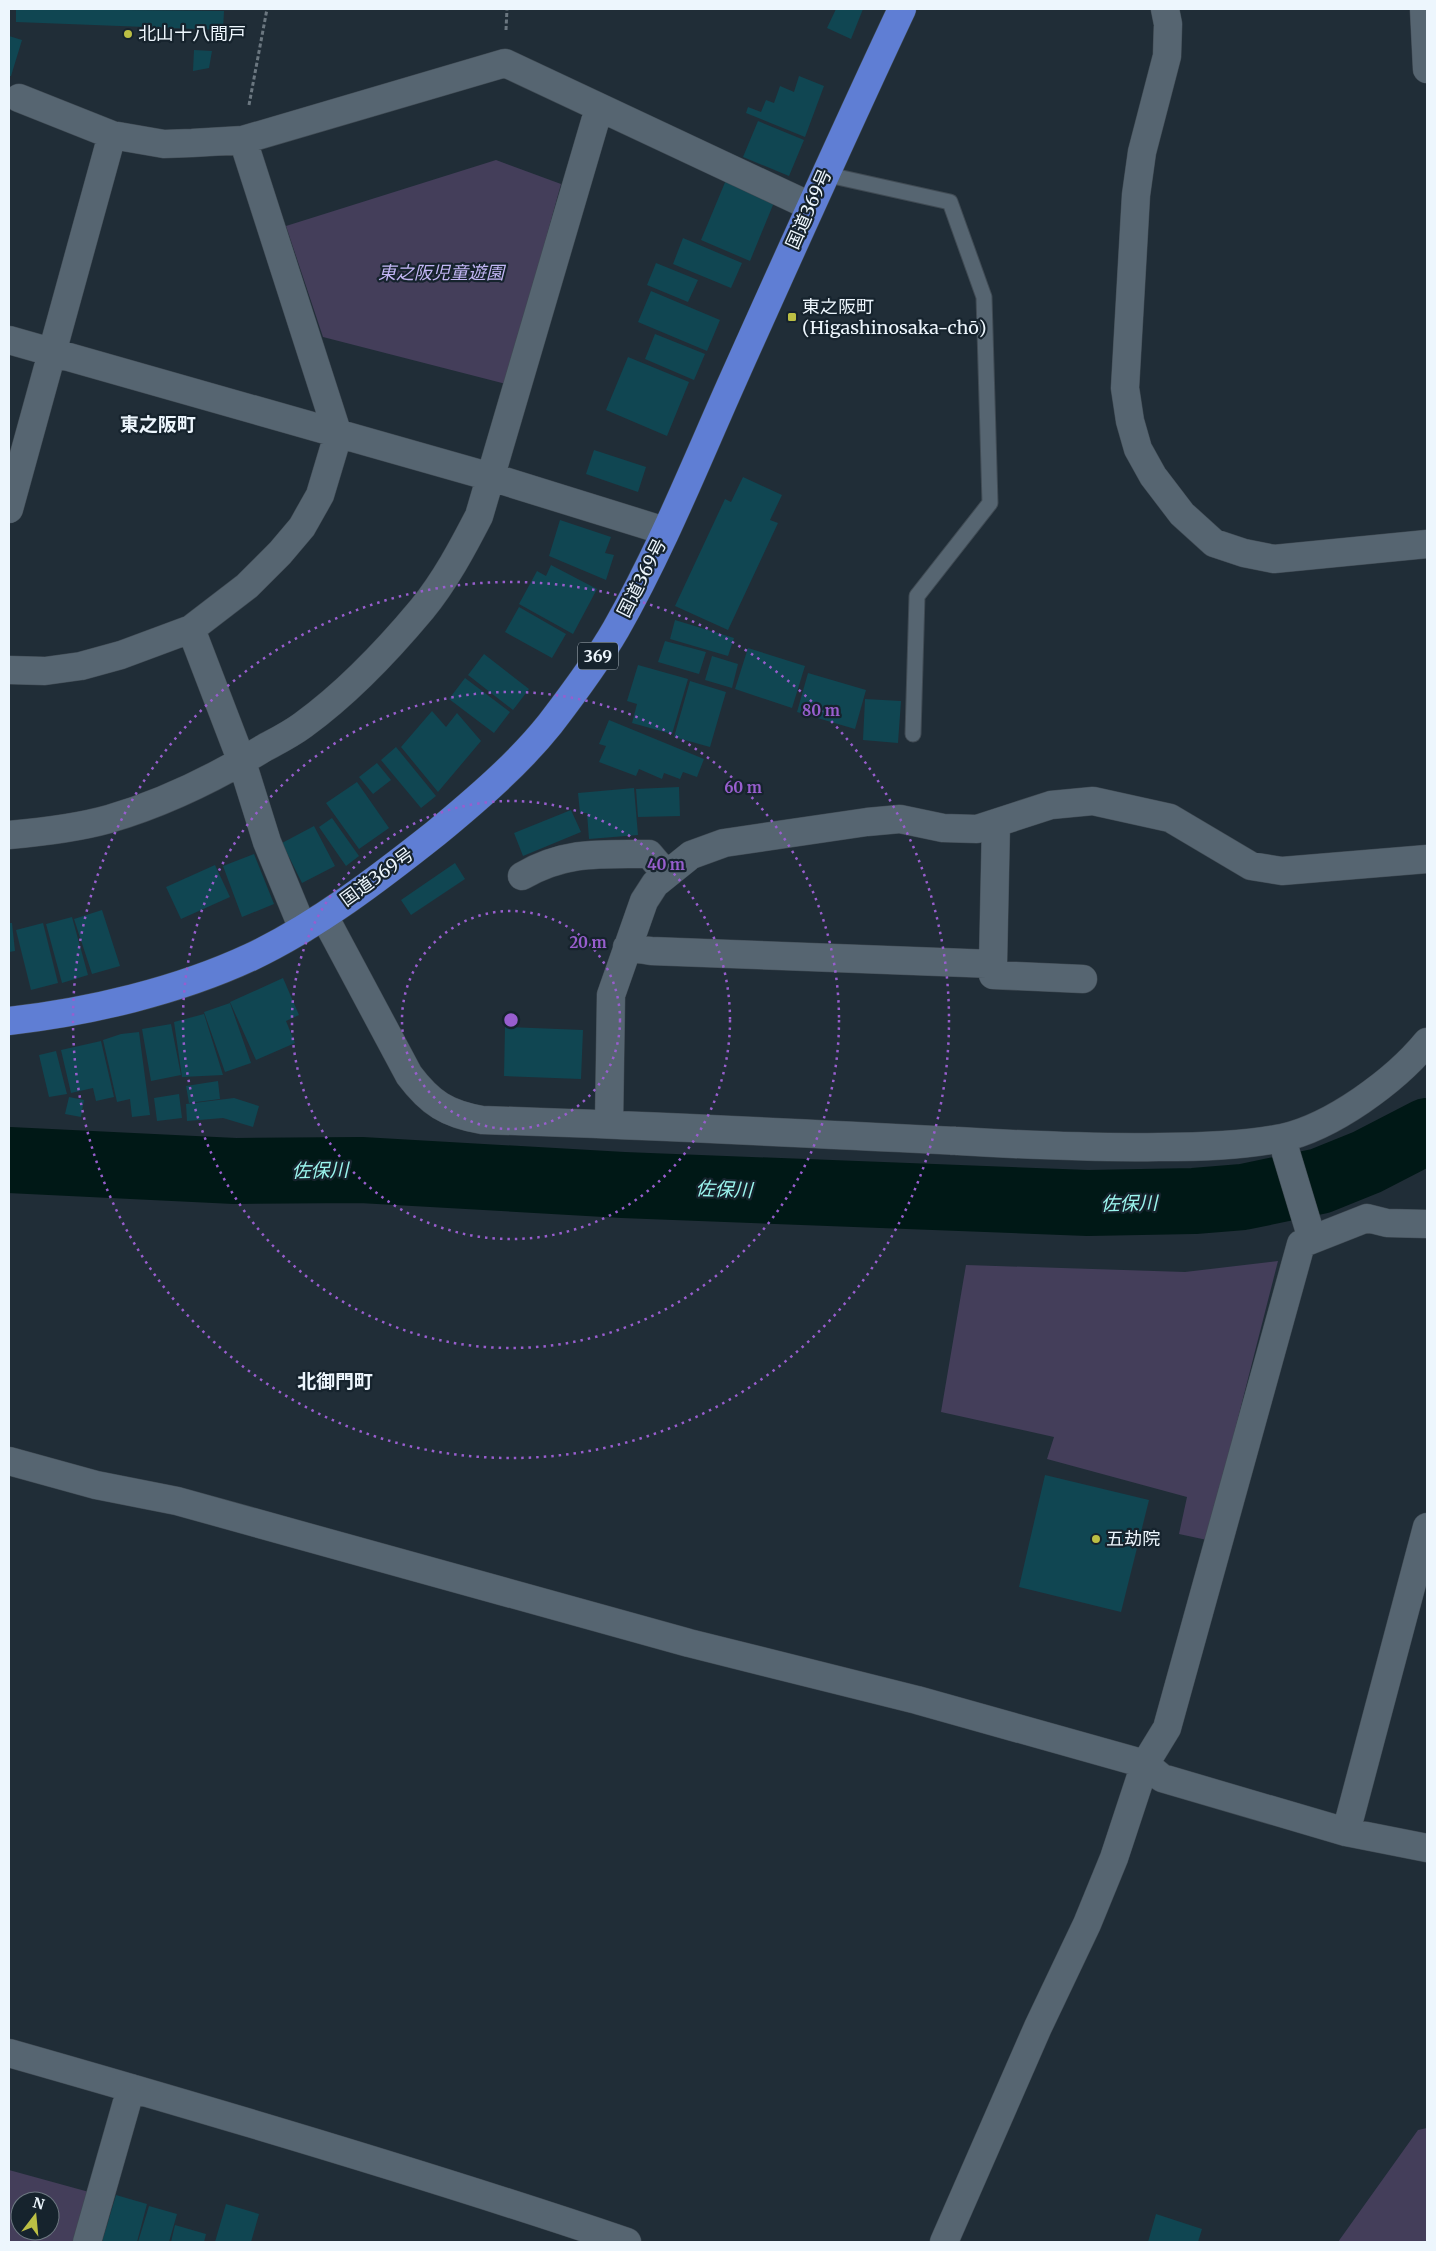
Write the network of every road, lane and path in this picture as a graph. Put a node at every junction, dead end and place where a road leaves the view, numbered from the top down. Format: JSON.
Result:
{"nodes":[{"id":1,"x":267,"y":9,"type":"edge"},
{"id":2,"x":902,"y":9,"type":"edge"},
{"id":3,"x":1165,"y":9,"type":"edge"},
{"id":4,"x":1424,"y":9,"type":"edge"},
{"id":5,"x":1427,"y":70,"type":"edge"},
{"id":6,"x":19,"y":98,"type":"dead end"},
{"id":7,"x":600,"y":108,"type":"junction"},
{"id":8,"x":112,"y":135,"type":"junction"},
{"id":9,"x":243,"y":140,"type":"junction"},
{"id":10,"x":824,"y":174,"type":"junction"},
{"id":11,"x":810,"y":206,"type":"junction"},
{"id":12,"x":9,"y":340,"type":"edge"},
{"id":13,"x":52,"y":353,"type":"junction"},
{"id":14,"x":338,"y":435,"type":"junction"},
{"id":15,"x":491,"y":477,"type":"junction"},
{"id":16,"x":9,"y":509,"type":"edge"},
{"id":17,"x":665,"y":531,"type":"junction"},
{"id":18,"x":1427,"y":544,"type":"edge"},
{"id":19,"x":191,"y":629,"type":"junction"},
{"id":20,"x":9,"y":670,"type":"edge"},
{"id":21,"x":913,"y":734,"type":"dead end"},
{"id":22,"x":242,"y":762,"type":"junction"},
{"id":23,"x":996,"y":823,"type":"junction"},
{"id":24,"x":9,"y":835,"type":"edge"},
{"id":25,"x":1427,"y":859,"type":"edge"},
{"id":26,"x":666,"y":874,"type":"junction"},
{"id":27,"x":522,"y":876,"type":"dead end"},
{"id":28,"x":313,"y":922,"type":"junction"},
{"id":29,"x":628,"y":947,"type":"junction"},
{"id":30,"x":993,"y":964,"type":"junction"},
{"id":31,"x":1083,"y":979,"type":"dead end"},
{"id":32,"x":9,"y":1021,"type":"edge"},
{"id":33,"x":1427,"y":1042,"type":"edge"},
{"id":34,"x":608,"y":1124,"type":"junction"},
{"id":35,"x":1285,"y":1146,"type":"junction"},
{"id":36,"x":1427,"y":1224,"type":"edge"},
{"id":37,"x":1310,"y":1235,"type":"junction"},
{"id":38,"x":9,"y":1461,"type":"edge"},
{"id":39,"x":1427,"y":1527,"type":"edge"},
{"id":40,"x":1145,"y":1764,"type":"junction"},
{"id":41,"x":1346,"y":1832,"type":"junction"},
{"id":42,"x":1427,"y":1848,"type":"edge"},
{"id":43,"x":9,"y":2053,"type":"edge"},
{"id":44,"x":131,"y":2088,"type":"junction"},
{"id":45,"x":87,"y":2242,"type":"edge"},
{"id":46,"x":627,"y":2242,"type":"edge"},
{"id":47,"x":944,"y":2242,"type":"edge"}],
"edges":[{"from":1,"to":9,"type":"path"},
{"from":2,"to":10,"type":"highway","name":"国道369号","number":"369"},
{"from":3,"to":18,"type":"street"},
{"from":4,"to":5,"type":"street"},
{"from":6,"to":8,"type":"street"},
{"from":7,"to":9,"type":"street"},
{"from":7,"to":11,"type":"street"},
{"from":7,"to":15,"type":"street"},
{"from":8,"to":9,"type":"street"},
{"from":8,"to":13,"type":"street"},
{"from":9,"to":14,"type":"street"},
{"from":10,"to":11,"type":"highway","name":"国道369号","number":"369"},
{"from":10,"to":21,"type":"lane"},
{"from":11,"to":17,"type":"highway","name":"国道369号","number":"369"},
{"from":12,"to":13,"type":"street"},
{"from":13,"to":14,"type":"street"},
{"from":13,"to":16,"type":"street"},
{"from":14,"to":15,"type":"street"},
{"from":14,"to":19,"type":"street"},
{"from":15,"to":17,"type":"street"},
{"from":15,"to":22,"type":"street"},
{"from":17,"to":28,"type":"highway","name":"国道369号","number":"369"},
{"from":19,"to":20,"type":"street"},
{"from":19,"to":22,"type":"street"},
{"from":22,"to":24,"type":"street"},
{"from":22,"to":28,"type":"street"},
{"from":23,"to":25,"type":"street"},
{"from":23,"to":26,"type":"street"},
{"from":23,"to":30,"type":"street"},
{"from":26,"to":27,"type":"street"},
{"from":26,"to":29,"type":"street"},
{"from":28,"to":32,"type":"highway","name":"国道369号","number":"369"},
{"from":28,"to":34,"type":"street"},
{"from":29,"to":30,"type":"street"},
{"from":29,"to":34,"type":"street"},
{"from":30,"to":31,"type":"street"},
{"from":33,"to":35,"type":"street"},
{"from":34,"to":35,"type":"street"},
{"from":35,"to":37,"type":"street"},
{"from":36,"to":37,"type":"street"},
{"from":37,"to":40,"type":"street"},
{"from":38,"to":40,"type":"street"},
{"from":39,"to":41,"type":"street"},
{"from":40,"to":41,"type":"street"},
{"from":40,"to":47,"type":"street"},
{"from":41,"to":42,"type":"street"},
{"from":43,"to":44,"type":"street"},
{"from":44,"to":45,"type":"street"},
{"from":44,"to":46,"type":"street"}]}
